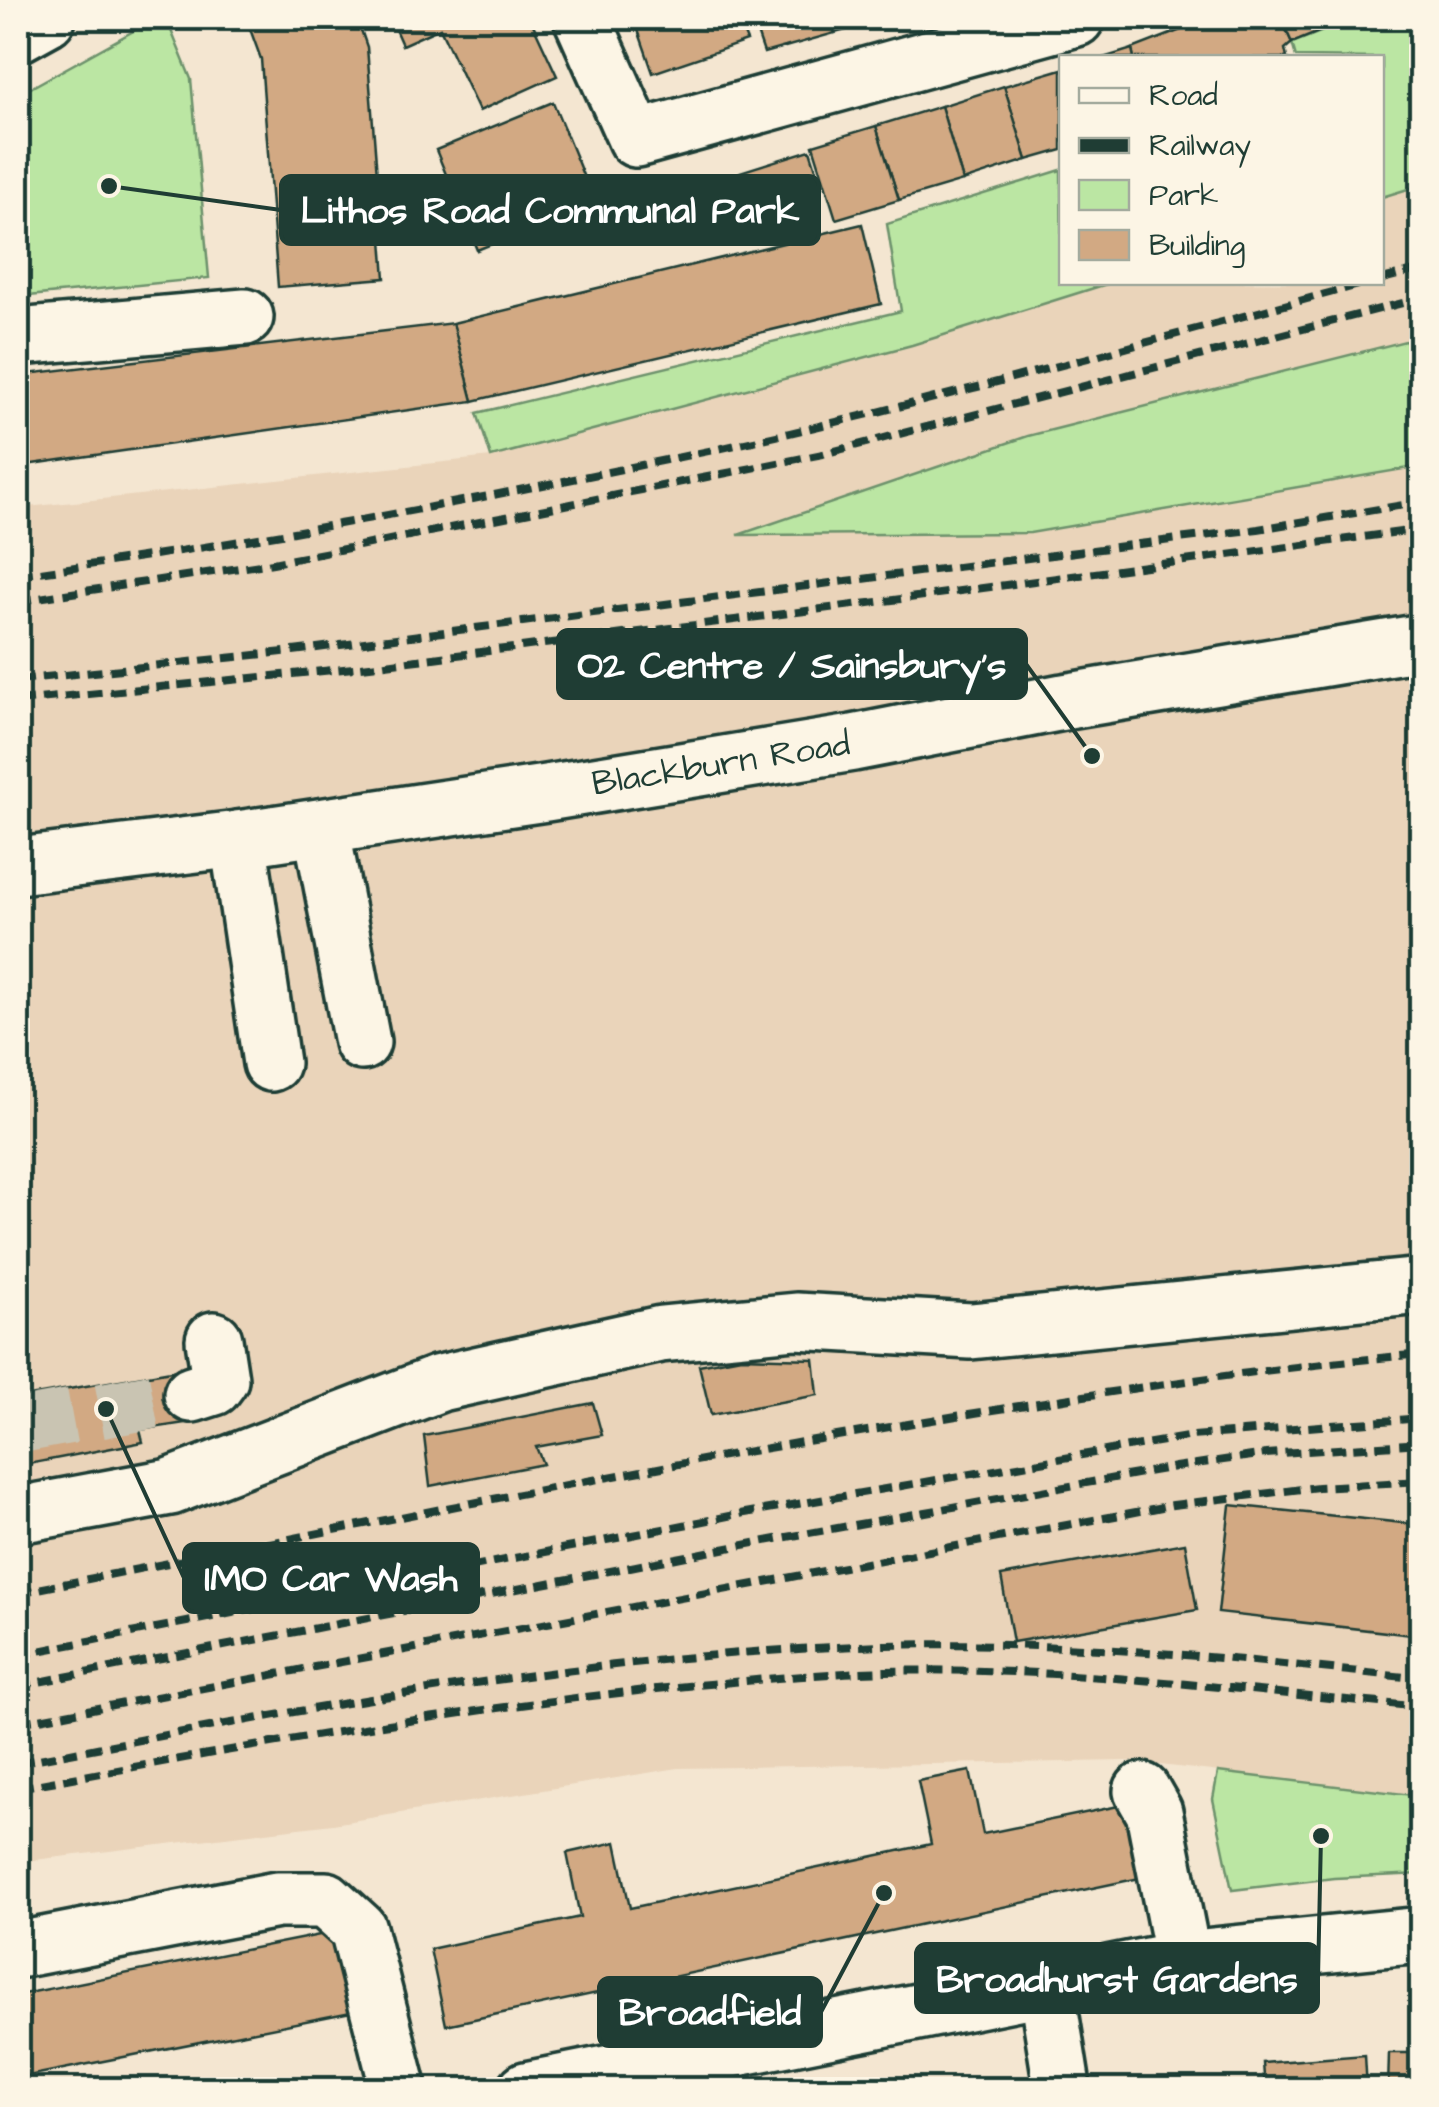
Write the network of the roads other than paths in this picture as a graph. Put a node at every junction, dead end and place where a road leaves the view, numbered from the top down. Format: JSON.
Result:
{"nodes":[{"id":1,"x":47,"y":18,"type":"edge"},
{"id":2,"x":582,"y":18,"type":"edge"},
{"id":3,"x":1076,"y":18,"type":"edge"},
{"id":4,"x":18,"y":34,"type":"edge"},
{"id":5,"x":245,"y":317,"type":"dead end"},
{"id":6,"x":18,"y":337,"type":"edge"},
{"id":7,"x":1422,"y":642,"type":"edge"},
{"id":8,"x":321,"y":826,"type":"junction"},
{"id":9,"x":238,"y":839,"type":"junction"},
{"id":10,"x":18,"y":866,"type":"edge"},
{"id":11,"x":362,"y":1042,"type":"dead end"},
{"id":12,"x":271,"y":1063,"type":"dead end"},
{"id":13,"x":1422,"y":1286,"type":"edge"},
{"id":14,"x":214,"y":1340,"type":"dead end"},
{"id":15,"x":192,"y":1394,"type":"tunnel mouth"},
{"id":16,"x":18,"y":1515,"type":"edge"},
{"id":17,"x":1142,"y":1791,"type":"dead end"},
{"id":18,"x":1422,"y":1935,"type":"edge"},
{"id":19,"x":18,"y":1950,"type":"edge"},
{"id":20,"x":1183,"y":1959,"type":"junction"},
{"id":21,"x":1046,"y":1986,"type":"junction"},
{"id":22,"x":399,"y":2090,"type":"edge"},
{"id":23,"x":526,"y":2090,"type":"edge"},
{"id":24,"x":1060,"y":2090,"type":"edge"}],
"edges":[{"from":1,"to":4,"type":"street"},
{"from":2,"to":3,"type":"street"},
{"from":5,"to":6,"type":"street"},
{"from":7,"to":8,"type":"street","name":"Blackburn Road"},
{"from":8,"to":9,"type":"street","name":"Blackburn Road"},
{"from":8,"to":11,"type":"street"},
{"from":9,"to":10,"type":"street","name":"Blackburn Road"},
{"from":9,"to":12,"type":"street"},
{"from":13,"to":16,"type":"street"},
{"from":14,"to":15,"type":"street"},
{"from":17,"to":20,"type":"street"},
{"from":18,"to":20,"type":"street"},
{"from":19,"to":22,"type":"street"},
{"from":20,"to":21,"type":"street"},
{"from":21,"to":23,"type":"street"},
{"from":21,"to":24,"type":"street"}]}
